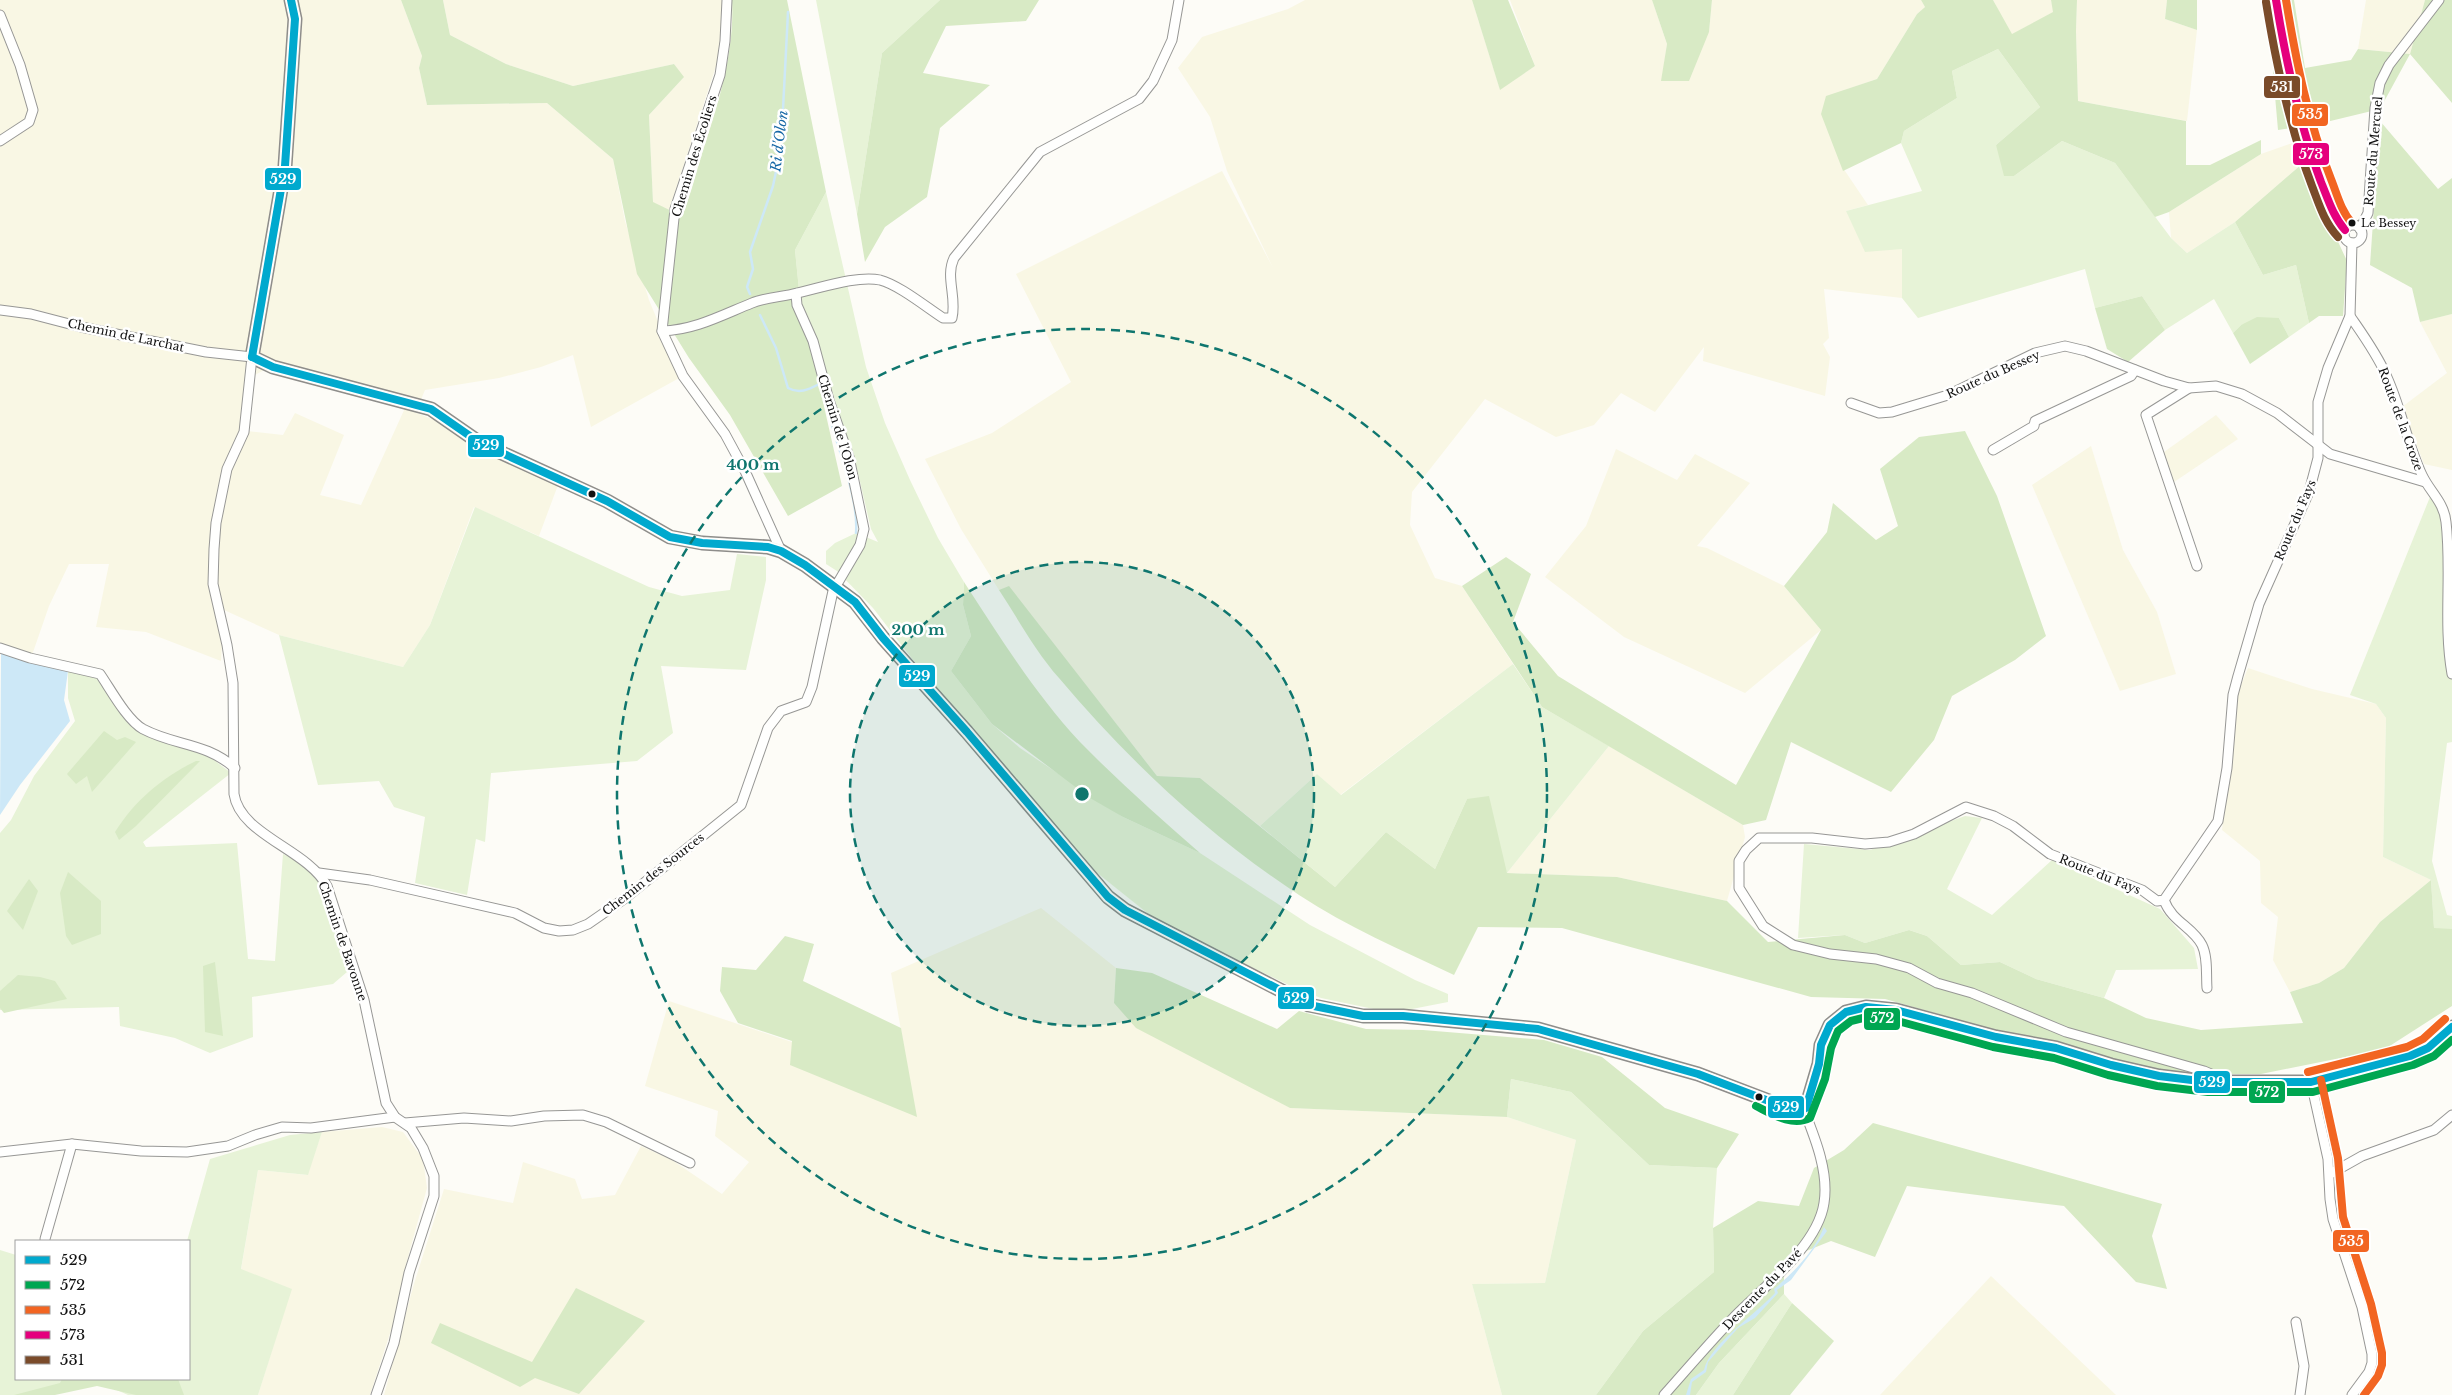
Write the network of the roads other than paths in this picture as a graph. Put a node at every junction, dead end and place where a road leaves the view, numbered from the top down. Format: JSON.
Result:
{"nodes":[{"id":1,"x":291,"y":0,"type":"edge"},
{"id":2,"x":727,"y":0,"type":"edge"},
{"id":3,"x":1179,"y":0,"type":"edge"},
{"id":4,"x":2276,"y":0,"type":"edge"},
{"id":5,"x":2439,"y":0,"type":"edge"},
{"id":6,"x":0,"y":15,"type":"edge"},
{"id":7,"x":0,"y":141,"type":"edge"},
{"id":8,"x":2345,"y":230,"type":"junction"},
{"id":9,"x":2360,"y":230,"type":"junction"},
{"id":10,"x":2352,"y":243,"type":"junction"},
{"id":11,"x":796,"y":294,"type":"junction"},
{"id":12,"x":0,"y":310,"type":"edge"},
{"id":13,"x":2350,"y":316,"type":"junction"},
{"id":14,"x":662,"y":331,"type":"junction"},
{"id":15,"x":252,"y":357,"type":"junction"},
{"id":16,"x":2135,"y":370,"type":"junction"},
{"id":17,"x":2189,"y":388,"type":"junction"},
{"id":18,"x":1851,"y":403,"type":"dead end"},
{"id":19,"x":2318,"y":445,"type":"junction"},
{"id":20,"x":1993,"y":450,"type":"dead end"},
{"id":21,"x":2425,"y":482,"type":"junction"},
{"id":22,"x":781,"y":552,"type":"junction"},
{"id":23,"x":2197,"y":566,"type":"dead end"},
{"id":24,"x":835,"y":587,"type":"junction"},
{"id":25,"x":0,"y":648,"type":"edge"},
{"id":26,"x":2452,"y":674,"type":"edge"},
{"id":27,"x":235,"y":768,"type":"junction"},
{"id":28,"x":319,"y":873,"type":"junction"},
{"id":29,"x":2164,"y":900,"type":"junction"},
{"id":30,"x":2207,"y":988,"type":"dead end"},
{"id":31,"x":2452,"y":1027,"type":"edge"},
{"id":32,"x":2229,"y":1082,"type":"junction"},
{"id":33,"x":2311,"y":1082,"type":"junction"},
{"id":34,"x":1804,"y":1110,"type":"junction"},
{"id":35,"x":2452,"y":1115,"type":"edge"},
{"id":36,"x":395,"y":1117,"type":"junction"},
{"id":37,"x":405,"y":1123,"type":"junction"},
{"id":38,"x":72,"y":1144,"type":"junction"},
{"id":39,"x":0,"y":1152,"type":"edge"},
{"id":40,"x":690,"y":1163,"type":"dead end"},
{"id":41,"x":2330,"y":1174,"type":"junction"},
{"id":42,"x":45,"y":1239,"type":"dead end"},
{"id":43,"x":2296,"y":1322,"type":"dead end"},
{"id":44,"x":376,"y":1395,"type":"edge"},
{"id":45,"x":1664,"y":1395,"type":"edge"},
{"id":46,"x":2300,"y":1395,"type":"edge"},
{"id":47,"x":2352,"y":1395,"type":"edge"}],
"edges":[{"from":1,"to":15,"type":"street"},
{"from":2,"to":14,"type":"street","name":"Chemin des Écoliers"},
{"from":3,"to":11,"type":"street"},
{"from":4,"to":8,"type":"street"},
{"from":5,"to":9,"type":"street","name":"Route du Mercuel"},
{"from":6,"to":7,"type":"street"},
{"from":8,"to":9,"type":"street"},
{"from":8,"to":10,"type":"street"},
{"from":9,"to":10,"type":"street"},
{"from":10,"to":13,"type":"street"},
{"from":11,"to":14,"type":"street"},
{"from":11,"to":24,"type":"street","name":"Chemin de l'Olon"},
{"from":12,"to":15,"type":"street","name":"Chemin de Larchat"},
{"from":13,"to":19,"type":"street","name":"Route du Fays"},
{"from":13,"to":21,"type":"street","name":"Route de la Croze"},
{"from":14,"to":22,"type":"street"},
{"from":15,"to":22,"type":"street"},
{"from":15,"to":27,"type":"street","name":"Chemin de Bavonne"},
{"from":16,"to":17,"type":"street","name":"Route du Bessey"},
{"from":16,"to":18,"type":"street","name":"Route du Bessey"},
{"from":16,"to":20,"type":"street"},
{"from":17,"to":19,"type":"street","name":"Route du Bessey"},
{"from":17,"to":23,"type":"street","name":"Route du Bessey"},
{"from":19,"to":21,"type":"street","name":"Route du Bessey"},
{"from":19,"to":29,"type":"street","name":"Route du Fays"},
{"from":21,"to":26,"type":"street","name":"Route de la Croze"},
{"from":22,"to":24,"type":"street"},
{"from":24,"to":28,"type":"street","name":"Chemin des Sources"},
{"from":24,"to":34,"type":"street"},
{"from":25,"to":27,"type":"street"},
{"from":27,"to":28,"type":"street","name":"Chemin de Bavonne"},
{"from":28,"to":36,"type":"street","name":"Chemin de Bavonne"},
{"from":29,"to":30,"type":"street"},
{"from":29,"to":32,"type":"street","name":"Route du Fays"},
{"from":31,"to":33,"type":"street"},
{"from":32,"to":33,"type":"street"},
{"from":32,"to":34,"type":"street"},
{"from":33,"to":41,"type":"street"},
{"from":34,"to":45,"type":"street","name":"Descente du Pavé"},
{"from":35,"to":41,"type":"street"},
{"from":36,"to":37,"type":"street"},
{"from":36,"to":38,"type":"street"},
{"from":37,"to":40,"type":"street"},
{"from":37,"to":44,"type":"street"},
{"from":38,"to":39,"type":"street"},
{"from":38,"to":42,"type":"street"},
{"from":41,"to":47,"type":"street"},
{"from":43,"to":46,"type":"street"}]}
